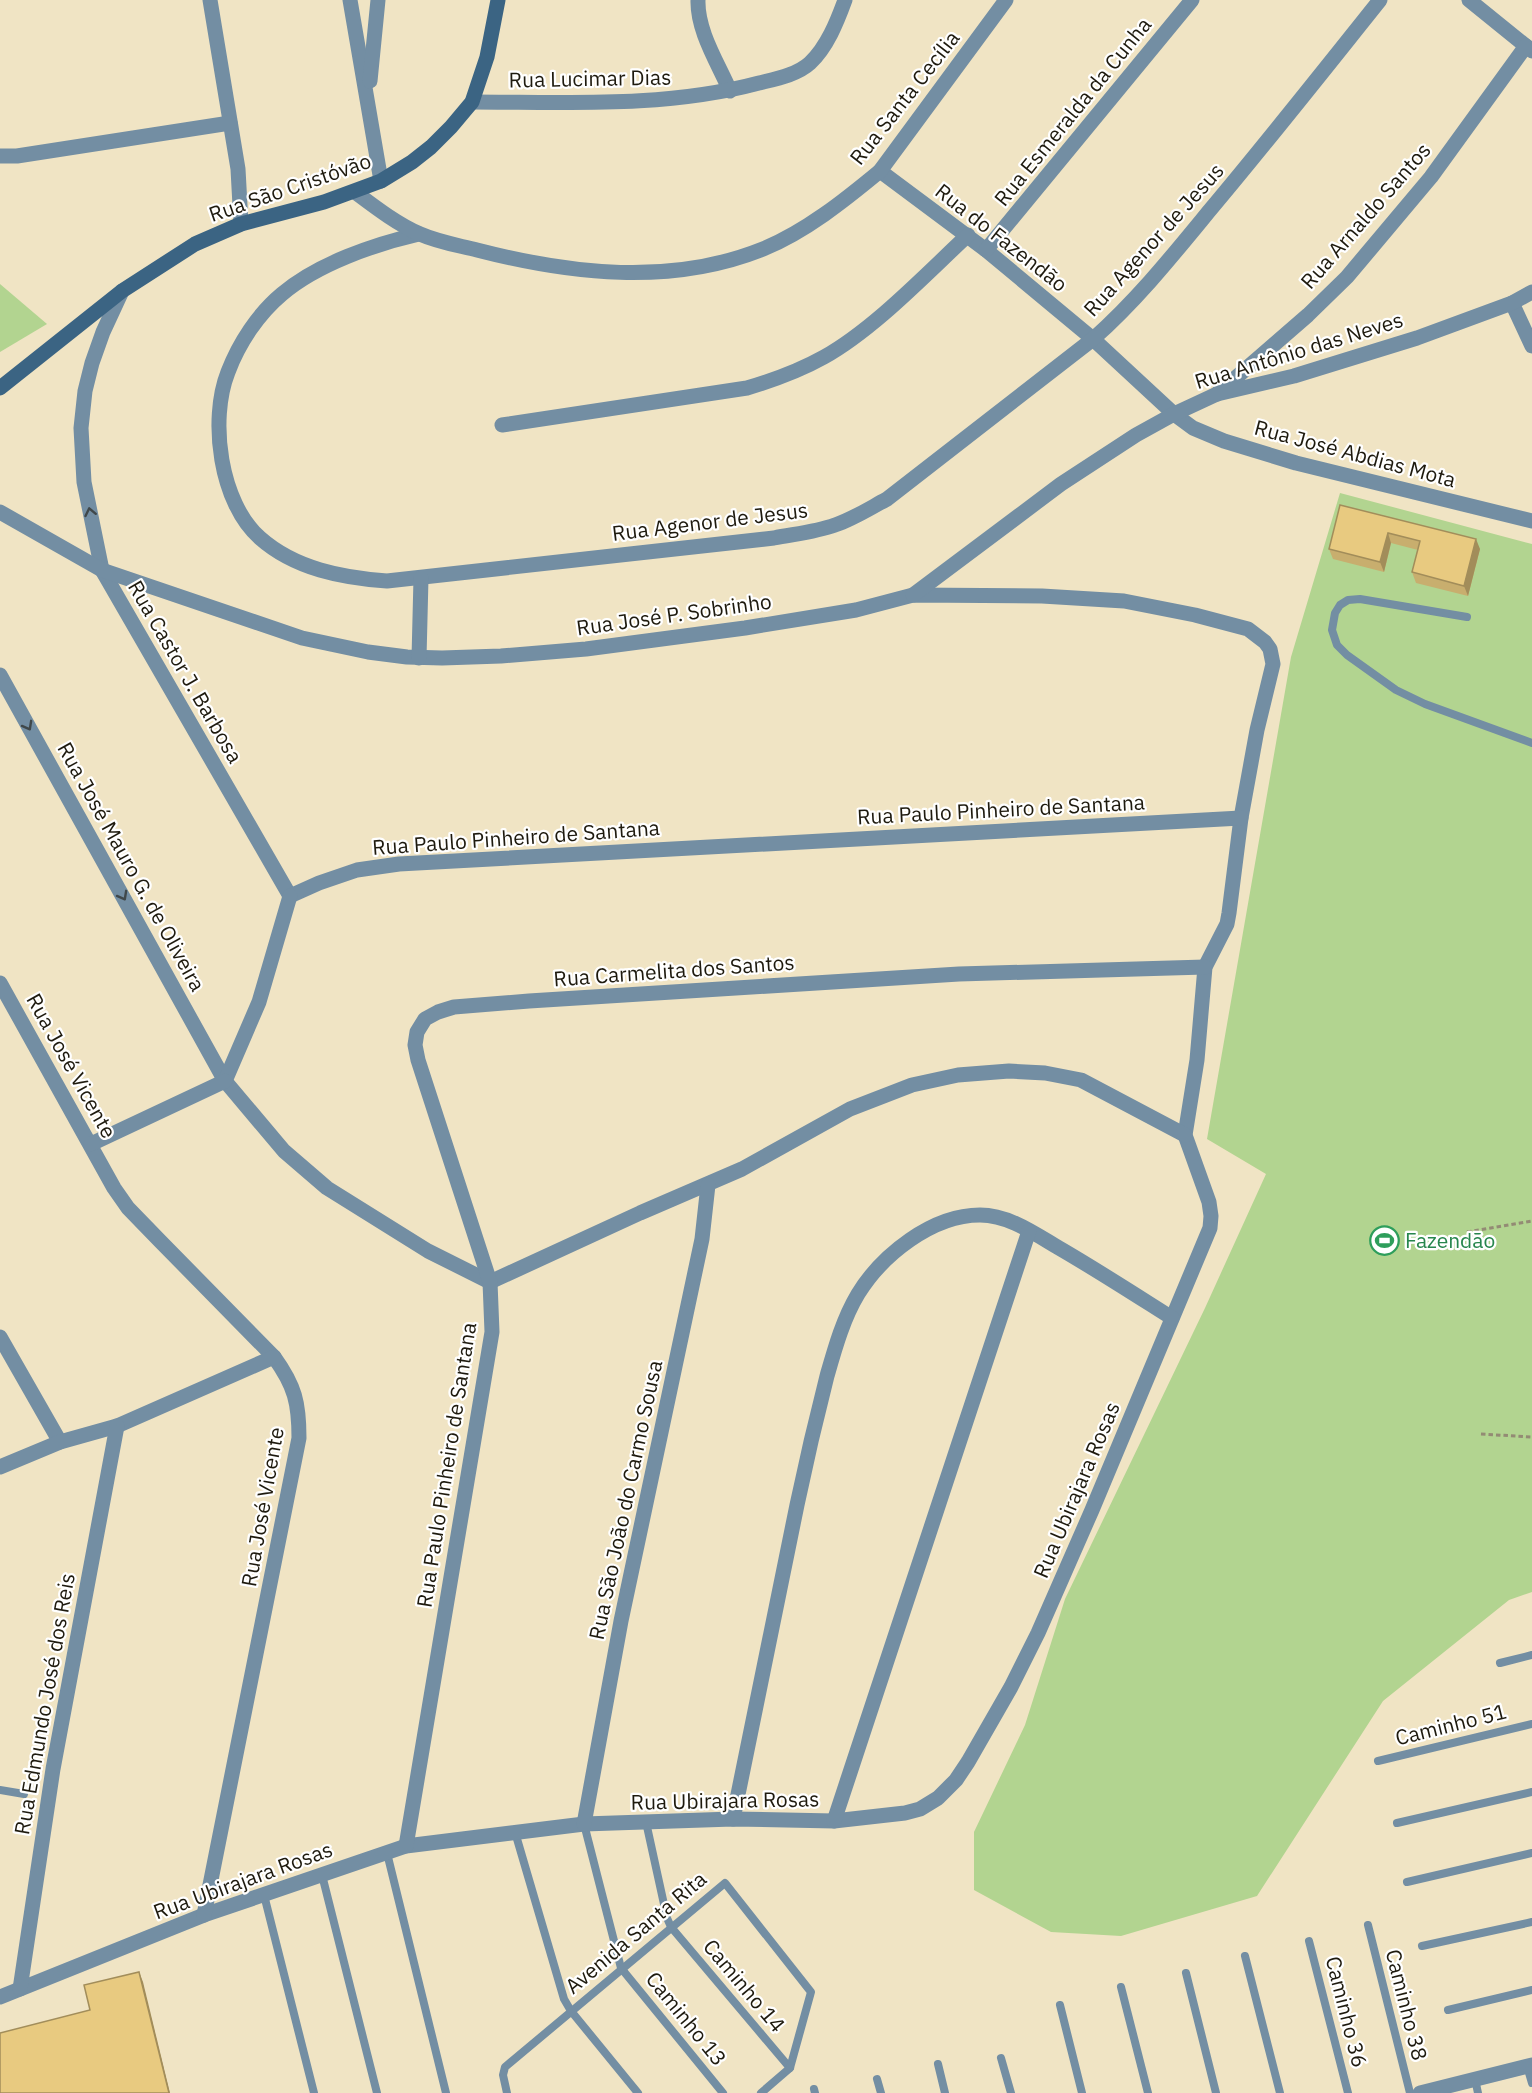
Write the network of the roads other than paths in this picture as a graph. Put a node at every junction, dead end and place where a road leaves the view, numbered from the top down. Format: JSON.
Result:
{"nodes":[{"id":1,"x":210,"y":0,"type":"edge"},
{"id":2,"x":350,"y":0,"type":"edge"},
{"id":3,"x":378,"y":0,"type":"edge"},
{"id":4,"x":498,"y":0,"type":"edge"},
{"id":5,"x":698,"y":0,"type":"edge"},
{"id":6,"x":845,"y":0,"type":"edge"},
{"id":7,"x":1006,"y":0,"type":"edge"},
{"id":8,"x":1192,"y":0,"type":"edge"},
{"id":9,"x":1380,"y":0,"type":"edge"},
{"id":10,"x":1469,"y":0,"type":"edge"},
{"id":11,"x":1529,"y":48,"type":"edge"},
{"id":12,"x":730,"y":91,"type":"junction"},
{"id":13,"x":368,"y":99,"type":"junction"},
{"id":14,"x":472,"y":102,"type":"junction"},
{"id":15,"x":230,"y":123,"type":"junction"},
{"id":16,"x":0,"y":156,"type":"edge"},
{"id":17,"x":880,"y":171,"type":"junction"},
{"id":18,"x":381,"y":181,"type":"junction"},
{"id":19,"x":355,"y":192,"type":"junction"},
{"id":20,"x":240,"y":224,"type":"junction"},
{"id":21,"x":419,"y":234,"type":"junction"},
{"id":22,"x":968,"y":235,"type":"junction"},
{"id":23,"x":986,"y":250,"type":"junction"},
{"id":24,"x":122,"y":291,"type":"junction"},
{"id":25,"x":1532,"y":292,"type":"edge"},
{"id":26,"x":1512,"y":303,"type":"junction"},
{"id":27,"x":1093,"y":339,"type":"junction"},
{"id":28,"x":1532,"y":346,"type":"edge"},
{"id":29,"x":0,"y":388,"type":"edge"},
{"id":30,"x":1217,"y":394,"type":"junction"},
{"id":31,"x":1174,"y":414,"type":"junction"},
{"id":32,"x":502,"y":425,"type":"dead end"},
{"id":33,"x":0,"y":512,"type":"edge"},
{"id":34,"x":1532,"y":521,"type":"edge"},
{"id":35,"x":102,"y":570,"type":"junction"},
{"id":36,"x":421,"y":578,"type":"junction"},
{"id":37,"x":913,"y":595,"type":"junction"},
{"id":38,"x":1467,"y":617,"type":"dead end"},
{"id":39,"x":419,"y":658,"type":"junction"},
{"id":40,"x":0,"y":675,"type":"edge"},
{"id":41,"x":1532,"y":743,"type":"edge"},
{"id":42,"x":1241,"y":818,"type":"junction"},
{"id":43,"x":290,"y":896,"type":"junction"},
{"id":44,"x":1204,"y":967,"type":"junction"},
{"id":45,"x":0,"y":983,"type":"edge"},
{"id":46,"x":225,"y":1081,"type":"junction"},
{"id":47,"x":1185,"y":1135,"type":"junction"},
{"id":48,"x":92,"y":1144,"type":"junction"},
{"id":49,"x":708,"y":1185,"type":"junction"},
{"id":50,"x":1029,"y":1231,"type":"junction"},
{"id":51,"x":490,"y":1282,"type":"junction"},
{"id":52,"x":1172,"y":1318,"type":"junction"},
{"id":53,"x":0,"y":1337,"type":"edge"},
{"id":54,"x":274,"y":1357,"type":"junction"},
{"id":55,"x":117,"y":1426,"type":"junction"},
{"id":56,"x":60,"y":1442,"type":"junction"},
{"id":57,"x":0,"y":1467,"type":"edge"},
{"id":58,"x":1532,"y":1655,"type":"edge"},
{"id":59,"x":1500,"y":1663,"type":"dead end"},
{"id":60,"x":1532,"y":1724,"type":"edge"},
{"id":61,"x":1378,"y":1761,"type":"dead end"},
{"id":62,"x":0,"y":1790,"type":"edge"},
{"id":63,"x":1532,"y":1792,"type":"edge"},
{"id":64,"x":24,"y":1794,"type":"dead end"},
{"id":65,"x":734,"y":1819,"type":"junction"},
{"id":66,"x":834,"y":1821,"type":"junction"},
{"id":67,"x":646,"y":1822,"type":"junction"},
{"id":68,"x":1397,"y":1823,"type":"dead end"},
{"id":69,"x":584,"y":1824,"type":"junction"},
{"id":70,"x":515,"y":1832,"type":"junction"},
{"id":71,"x":405,"y":1846,"type":"junction"},
{"id":72,"x":387,"y":1853,"type":"junction"},
{"id":73,"x":1532,"y":1853,"type":"edge"},
{"id":74,"x":322,"y":1875,"type":"junction"},
{"id":75,"x":1407,"y":1882,"type":"dead end"},
{"id":76,"x":264,"y":1894,"type":"junction"},
{"id":77,"x":204,"y":1915,"type":"junction"},
{"id":78,"x":1532,"y":1922,"type":"edge"},
{"id":79,"x":1368,"y":1925,"type":"dead end"},
{"id":80,"x":671,"y":1927,"type":"junction"},
{"id":81,"x":1309,"y":1941,"type":"dead end"},
{"id":82,"x":1422,"y":1946,"type":"dead end"},
{"id":83,"x":1245,"y":1956,"type":"dead end"},
{"id":84,"x":621,"y":1968,"type":"junction"},
{"id":85,"x":1186,"y":1973,"type":"dead end"},
{"id":86,"x":1122,"y":1988,"type":"dead end"},
{"id":87,"x":20,"y":1989,"type":"junction"},
{"id":88,"x":1532,"y":1990,"type":"edge"},
{"id":89,"x":0,"y":1997,"type":"edge"},
{"id":90,"x":1060,"y":2005,"type":"dead end"},
{"id":91,"x":1448,"y":2010,"type":"dead end"},
{"id":92,"x":571,"y":2011,"type":"junction"},
{"id":93,"x":1001,"y":2058,"type":"dead end"},
{"id":94,"x":938,"y":2064,"type":"dead end"},
{"id":95,"x":1530,"y":2066,"type":"edge"},
{"id":96,"x":790,"y":2068,"type":"junction"},
{"id":97,"x":877,"y":2079,"type":"dead end"},
{"id":98,"x":1532,"y":2084,"type":"edge"},
{"id":99,"x":1476,"y":2086,"type":"edge"},
{"id":100,"x":314,"y":2093,"type":"edge"},
{"id":101,"x":376,"y":2093,"type":"edge"},
{"id":102,"x":446,"y":2093,"type":"edge"},
{"id":103,"x":507,"y":2093,"type":"edge"},
{"id":104,"x":638,"y":2093,"type":"edge"},
{"id":105,"x":723,"y":2093,"type":"edge"},
{"id":106,"x":761,"y":2093,"type":"edge"},
{"id":107,"x":880,"y":2093,"type":"edge"},
{"id":108,"x":945,"y":2093,"type":"edge"},
{"id":109,"x":1011,"y":2093,"type":"edge"},
{"id":110,"x":1082,"y":2093,"type":"edge"},
{"id":111,"x":1148,"y":2093,"type":"edge"},
{"id":112,"x":1216,"y":2093,"type":"edge"},
{"id":113,"x":1280,"y":2093,"type":"edge"},
{"id":114,"x":1348,"y":2093,"type":"edge"},
{"id":115,"x":1410,"y":2093,"type":"edge"},
{"id":116,"x":1420,"y":2093,"type":"edge"}],
"edges":[{"from":1,"to":15,"type":"street"},
{"from":2,"to":13,"type":"street"},
{"from":3,"to":13,"type":"street"},
{"from":4,"to":14,"type":"main road","name":"Rua São Cristóvão"},
{"from":5,"to":12,"type":"street"},
{"from":6,"to":12,"type":"street","name":"Rua Lucimar Dias"},
{"from":7,"to":17,"type":"street","name":"Rua Santa Cecília"},
{"from":8,"to":23,"type":"street","name":"Rua Esmeralda da Cunha"},
{"from":9,"to":27,"type":"street","name":"Rua Agenor de Jesus"},
{"from":10,"to":11,"type":"street"},
{"from":11,"to":30,"type":"street","name":"Rua Arnaldo Santos"},
{"from":12,"to":14,"type":"street","name":"Rua Lucimar Dias"},
{"from":13,"to":18,"type":"street"},
{"from":14,"to":18,"type":"main road","name":"Rua São Cristóvão"},
{"from":15,"to":16,"type":"street"},
{"from":15,"to":20,"type":"street"},
{"from":17,"to":21,"type":"street","name":"Rua Santa Cecília"},
{"from":17,"to":22,"type":"street","name":"Rua do Fazendão"},
{"from":18,"to":19,"type":"main road","name":"Rua São Cristóvão"},
{"from":19,"to":20,"type":"main road","name":"Rua São Cristóvão"},
{"from":19,"to":21,"type":"street","name":"Rua Santa Cecília"},
{"from":20,"to":24,"type":"main road","name":"Rua São Cristóvão"},
{"from":21,"to":36,"type":"street","name":"Rua Agenor de Jesus"},
{"from":22,"to":23,"type":"street","name":"Rua do Fazendão"},
{"from":22,"to":32,"type":"street"},
{"from":23,"to":27,"type":"street","name":"Rua do Fazendão"},
{"from":24,"to":29,"type":"main road","name":"Rua São Cristóvão"},
{"from":35,"to":24,"type":"street","one_way":true},
{"from":25,"to":26,"type":"street","name":"Rua Antônio das Neves"},
{"from":26,"to":28,"type":"street"},
{"from":26,"to":30,"type":"street","name":"Rua Antônio das Neves"},
{"from":27,"to":31,"type":"street","name":"Rua do Fazendão"},
{"from":27,"to":36,"type":"street","name":"Rua Agenor de Jesus"},
{"from":30,"to":31,"type":"street","name":"Rua Antônio das Neves"},
{"from":31,"to":34,"type":"street","name":"Rua José Abdias Mota"},
{"from":31,"to":37,"type":"street","name":"Rua Antônio das Neves"},
{"from":33,"to":35,"type":"street","name":"Rua Castor J. Barbosa"},
{"from":35,"to":39,"type":"street","name":"Rua José P. Sobrinho"},
{"from":35,"to":43,"type":"street","name":"Rua Castor J. Barbosa"},
{"from":36,"to":39,"type":"street"},
{"from":37,"to":39,"type":"street","name":"Rua José P. Sobrinho"},
{"from":37,"to":42,"type":"street","name":"Rua José P. Sobrinho"},
{"from":38,"to":41,"type":"lane"},
{"from":40,"to":46,"type":"street","name":"Rua José Mauro G. de Oliveira","one_way":true},
{"from":42,"to":43,"type":"street","name":"Rua Paulo Pinheiro de Santana"},
{"from":42,"to":44,"type":"street"},
{"from":43,"to":46,"type":"street"},
{"from":44,"to":47,"type":"street"},
{"from":44,"to":51,"type":"street","name":"Rua Carmelita dos Santos"},
{"from":45,"to":48,"type":"street","name":"Rua José Vicente"},
{"from":46,"to":48,"type":"street"},
{"from":46,"to":51,"type":"street"},
{"from":47,"to":49,"type":"street"},
{"from":47,"to":52,"type":"street","name":"Rua Ubirajara Rosas"},
{"from":48,"to":54,"type":"street","name":"Rua José Vicente"},
{"from":49,"to":51,"type":"street"},
{"from":49,"to":69,"type":"street","name":"Rua São João do Carmo Sousa"},
{"from":50,"to":52,"type":"street"},
{"from":50,"to":65,"type":"street"},
{"from":50,"to":66,"type":"street"},
{"from":51,"to":71,"type":"street","name":"Rua Paulo Pinheiro de Santana"},
{"from":52,"to":66,"type":"street","name":"Rua Ubirajara Rosas"},
{"from":53,"to":56,"type":"street"},
{"from":54,"to":55,"type":"street"},
{"from":54,"to":77,"type":"street","name":"Rua José Vicente"},
{"from":55,"to":56,"type":"street"},
{"from":55,"to":87,"type":"street","name":"Rua Edmundo José dos Reis"},
{"from":56,"to":57,"type":"street"},
{"from":58,"to":59,"type":"lane"},
{"from":60,"to":61,"type":"lane","name":"Caminho 51"},
{"from":62,"to":64,"type":"lane"},
{"from":63,"to":68,"type":"lane"},
{"from":65,"to":66,"type":"street","name":"Rua Ubirajara Rosas"},
{"from":65,"to":67,"type":"street","name":"Rua Ubirajara Rosas"},
{"from":67,"to":69,"type":"street","name":"Rua Ubirajara Rosas"},
{"from":67,"to":80,"type":"lane"},
{"from":69,"to":70,"type":"street","name":"Rua Ubirajara Rosas"},
{"from":69,"to":84,"type":"lane"},
{"from":70,"to":71,"type":"street","name":"Rua Ubirajara Rosas"},
{"from":70,"to":92,"type":"lane"},
{"from":71,"to":72,"type":"street","name":"Rua Ubirajara Rosas"},
{"from":72,"to":74,"type":"street","name":"Rua Ubirajara Rosas"},
{"from":72,"to":102,"type":"lane"},
{"from":73,"to":75,"type":"lane"},
{"from":74,"to":76,"type":"street","name":"Rua Ubirajara Rosas"},
{"from":74,"to":101,"type":"lane"},
{"from":76,"to":77,"type":"street","name":"Rua Ubirajara Rosas"},
{"from":76,"to":100,"type":"lane"},
{"from":77,"to":87,"type":"street","name":"Rua Ubirajara Rosas"},
{"from":78,"to":82,"type":"lane"},
{"from":79,"to":115,"type":"lane","name":"Caminho 38"},
{"from":80,"to":84,"type":"lane","name":"Avenida Santa Rita"},
{"from":80,"to":96,"type":"lane","name":"Caminho 14"},
{"from":80,"to":96,"type":"lane","name":"Avenida Santa Rita"},
{"from":81,"to":114,"type":"lane","name":"Caminho 36"},
{"from":83,"to":113,"type":"lane"},
{"from":84,"to":92,"type":"lane","name":"Avenida Santa Rita"},
{"from":84,"to":105,"type":"lane","name":"Caminho 13"},
{"from":85,"to":112,"type":"lane"},
{"from":86,"to":111,"type":"lane"},
{"from":87,"to":89,"type":"street","name":"Rua Ubirajara Rosas"},
{"from":88,"to":91,"type":"lane"},
{"from":90,"to":110,"type":"lane"},
{"from":92,"to":103,"type":"lane","name":"Avenida Santa Rita"},
{"from":92,"to":104,"type":"lane"},
{"from":93,"to":109,"type":"lane"},
{"from":94,"to":108,"type":"lane"},
{"from":95,"to":98,"type":"lane"},
{"from":95,"to":99,"type":"street"},
{"from":96,"to":106,"type":"lane"},
{"from":97,"to":107,"type":"lane"},
{"from":99,"to":116,"type":"street"}]}
